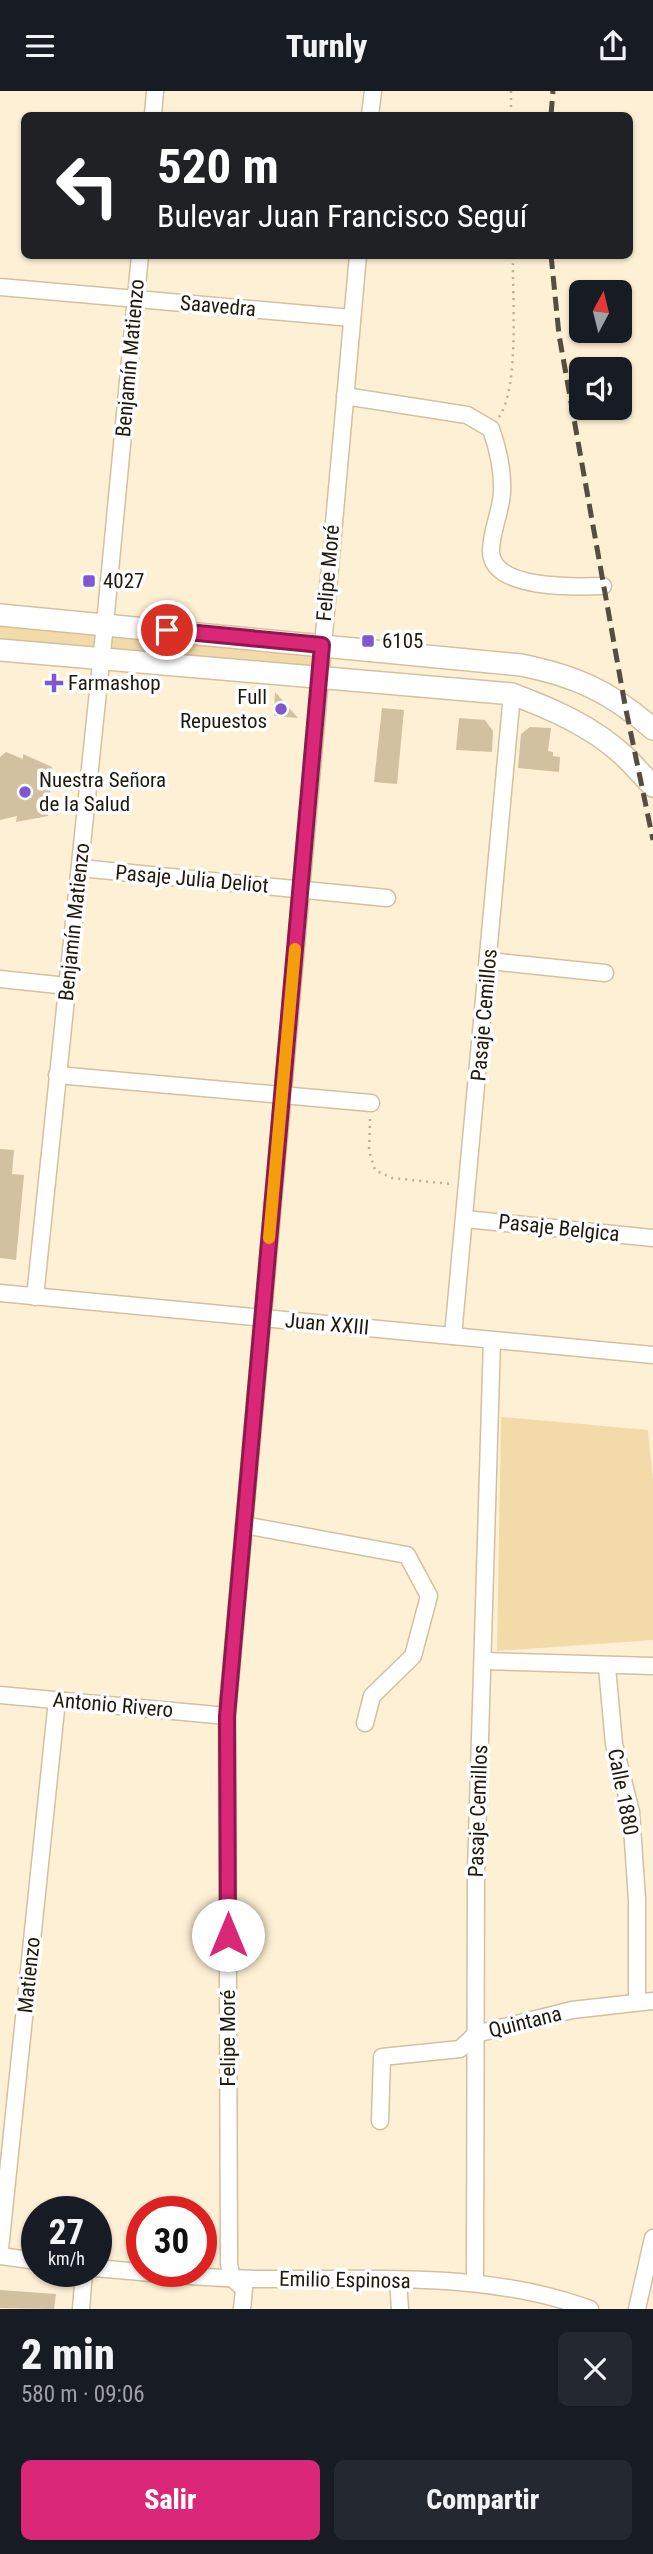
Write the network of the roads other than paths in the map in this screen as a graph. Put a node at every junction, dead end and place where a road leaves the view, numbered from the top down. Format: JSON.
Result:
{"nodes":[{"id":1,"x":155,"y":91,"type":"edge"},
{"id":2,"x":373,"y":91,"type":"edge"},
{"id":3,"x":153,"y":112,"type":"edge"},
{"id":4,"x":370,"y":112,"type":"edge"},
{"id":5,"x":139,"y":259,"type":"edge"},
{"id":6,"x":358,"y":259,"type":"edge"},
{"id":7,"x":0,"y":287,"type":"edge"},
{"id":8,"x":135,"y":299,"type":"junction"},
{"id":9,"x":352,"y":318,"type":"junction"},
{"id":10,"x":345,"y":396,"type":"junction"},
{"id":11,"x":603,"y":586,"type":"dead end"},
{"id":12,"x":0,"y":615,"type":"edge"},
{"id":13,"x":105,"y":624,"type":"junction"},
{"id":14,"x":322,"y":645,"type":"junction"},
{"id":15,"x":0,"y":650,"type":"edge"},
{"id":16,"x":102,"y":658,"type":"junction"},
{"id":17,"x":319,"y":677,"type":"junction"},
{"id":18,"x":512,"y":694,"type":"junction"},
{"id":19,"x":653,"y":729,"type":"edge"},
{"id":20,"x":653,"y":786,"type":"edge"},
{"id":21,"x":80,"y":868,"type":"junction"},
{"id":22,"x":300,"y":889,"type":"junction"},
{"id":23,"x":387,"y":898,"type":"dead end"},
{"id":24,"x":489,"y":961,"type":"junction"},
{"id":25,"x":605,"y":973,"type":"dead end"},
{"id":26,"x":0,"y":979,"type":"edge"},
{"id":27,"x":67,"y":986,"type":"junction"},
{"id":28,"x":57,"y":1075,"type":"junction"},
{"id":29,"x":282,"y":1095,"type":"junction"},
{"id":30,"x":371,"y":1103,"type":"road end"},
{"id":31,"x":465,"y":1219,"type":"junction"},
{"id":32,"x":653,"y":1238,"type":"edge"},
{"id":33,"x":0,"y":1293,"type":"edge"},
{"id":34,"x":35,"y":1297,"type":"junction"},
{"id":35,"x":262,"y":1318,"type":"junction"},
{"id":36,"x":453,"y":1336,"type":"junction"},
{"id":37,"x":492,"y":1340,"type":"junction"},
{"id":38,"x":653,"y":1355,"type":"edge"},
{"id":39,"x":244,"y":1525,"type":"junction"},
{"id":40,"x":484,"y":1661,"type":"junction"},
{"id":41,"x":653,"y":1666,"type":"edge"},
{"id":42,"x":607,"y":1667,"type":"junction"},
{"id":43,"x":0,"y":1695,"type":"edge"},
{"id":44,"x":57,"y":1700,"type":"junction"},
{"id":45,"x":227,"y":1716,"type":"junction"},
{"id":46,"x":365,"y":1723,"type":"dead end"},
{"id":47,"x":645,"y":1900,"type":"edge"},
{"id":48,"x":645,"y":2001,"type":"edge"},
{"id":49,"x":476,"y":2034,"type":"junction"},
{"id":50,"x":380,"y":2121,"type":"dead end"},
{"id":51,"x":653,"y":2238,"type":"edge"},
{"id":52,"x":0,"y":2249,"type":"edge"},
{"id":53,"x":0,"y":2256,"type":"edge"},
{"id":54,"x":21,"y":2259,"type":"edge"},
{"id":55,"x":112,"y":2268,"type":"edge"},
{"id":56,"x":232,"y":2278,"type":"junction"},
{"id":57,"x":398,"y":2281,"type":"junction"},
{"id":58,"x":475,"y":2281,"type":"junction"},
{"id":59,"x":82,"y":2287,"type":"edge"},
{"id":60,"x":80,"y":2309,"type":"edge"},
{"id":61,"x":242,"y":2309,"type":"edge"},
{"id":62,"x":400,"y":2309,"type":"edge"},
{"id":63,"x":590,"y":2309,"type":"edge"},
{"id":64,"x":638,"y":2309,"type":"edge"}],
"edges":[{"from":1,"to":3,"type":"street"},
{"from":2,"to":4,"type":"street"},
{"from":5,"to":8,"type":"street","name":"Benjamín Matienzo"},
{"from":6,"to":9,"type":"street","name":"Felipe Moré"},
{"from":7,"to":8,"type":"street","name":"Saavedra"},
{"from":8,"to":9,"type":"street","name":"Saavedra"},
{"from":8,"to":13,"type":"street","name":"Benjamín Matienzo"},
{"from":9,"to":10,"type":"street","name":"Felipe Moré"},
{"from":10,"to":11,"type":"street"},
{"from":10,"to":14,"type":"street","name":"Felipe Moré"},
{"from":12,"to":13,"type":"main road"},
{"from":13,"to":14,"type":"main road"},
{"from":13,"to":16,"type":"street","name":"Benjamín Matienzo"},
{"from":14,"to":17,"type":"street","name":"Felipe Moré"},
{"from":14,"to":19,"type":"main road"},
{"from":15,"to":16,"type":"main road"},
{"from":16,"to":17,"type":"main road"},
{"from":16,"to":21,"type":"street","name":"Benjamín Matienzo"},
{"from":17,"to":18,"type":"main road"},
{"from":17,"to":22,"type":"street","name":"Felipe Moré"},
{"from":18,"to":20,"type":"main road"},
{"from":18,"to":24,"type":"street","name":"Pasaje Cemillos"},
{"from":21,"to":22,"type":"street","name":"Pasaje Julia Deliot"},
{"from":21,"to":27,"type":"street","name":"Benjamín Matienzo"},
{"from":22,"to":23,"type":"street","name":"Pasaje Julia Deliot"},
{"from":22,"to":29,"type":"street","name":"Felipe Moré"},
{"from":24,"to":25,"type":"street"},
{"from":24,"to":31,"type":"street","name":"Pasaje Cemillos"},
{"from":26,"to":27,"type":"street"},
{"from":27,"to":28,"type":"street","name":"Benjamín Matienzo"},
{"from":28,"to":29,"type":"street"},
{"from":28,"to":34,"type":"street","name":"Benjamín Matienzo"},
{"from":29,"to":30,"type":"street"},
{"from":29,"to":35,"type":"street","name":"Felipe Moré"},
{"from":31,"to":32,"type":"street","name":"Pasaje Belgica"},
{"from":31,"to":36,"type":"street","name":"Pasaje Cemillos"},
{"from":33,"to":34,"type":"street","name":"Juan XXIII"},
{"from":34,"to":35,"type":"street","name":"Juan XXIII"},
{"from":35,"to":36,"type":"street","name":"Juan XXIII"},
{"from":35,"to":39,"type":"street","name":"Felipe Moré"},
{"from":36,"to":37,"type":"street","name":"Juan XXIII"},
{"from":37,"to":38,"type":"street","name":"Juan XXIII"},
{"from":37,"to":40,"type":"street","name":"Pasaje Cemillos"},
{"from":39,"to":45,"type":"street","name":"Felipe Moré"},
{"from":39,"to":46,"type":"street"},
{"from":40,"to":42,"type":"street"},
{"from":40,"to":49,"type":"street","name":"Pasaje Cemillos"},
{"from":41,"to":42,"type":"street"},
{"from":42,"to":47,"type":"street","name":"Calle 1880"},
{"from":43,"to":44,"type":"street","name":"Antonio Rivero"},
{"from":44,"to":45,"type":"street","name":"Antonio Rivero"},
{"from":44,"to":52,"type":"street","name":"Matienzo"},
{"from":45,"to":56,"type":"street","name":"Felipe Moré"},
{"from":47,"to":48,"type":"street","name":"Calle 1880"},
{"from":48,"to":49,"type":"street","name":"Quintana"},
{"from":49,"to":50,"type":"street","name":"Quintana"},
{"from":49,"to":58,"type":"street","name":"Pasaje Cemillos"},
{"from":51,"to":64,"type":"street"},
{"from":53,"to":54,"type":"street"},
{"from":55,"to":56,"type":"street","name":"Emilio Espinosa"},
{"from":56,"to":57,"type":"street","name":"Emilio Espinosa"},
{"from":56,"to":61,"type":"street","name":"Felipe Moré"},
{"from":57,"to":58,"type":"street","name":"Emilio Espinosa"},
{"from":57,"to":62,"type":"street"},
{"from":58,"to":63,"type":"street","name":"Emilio Espinosa"},
{"from":59,"to":60,"type":"street"}]}
